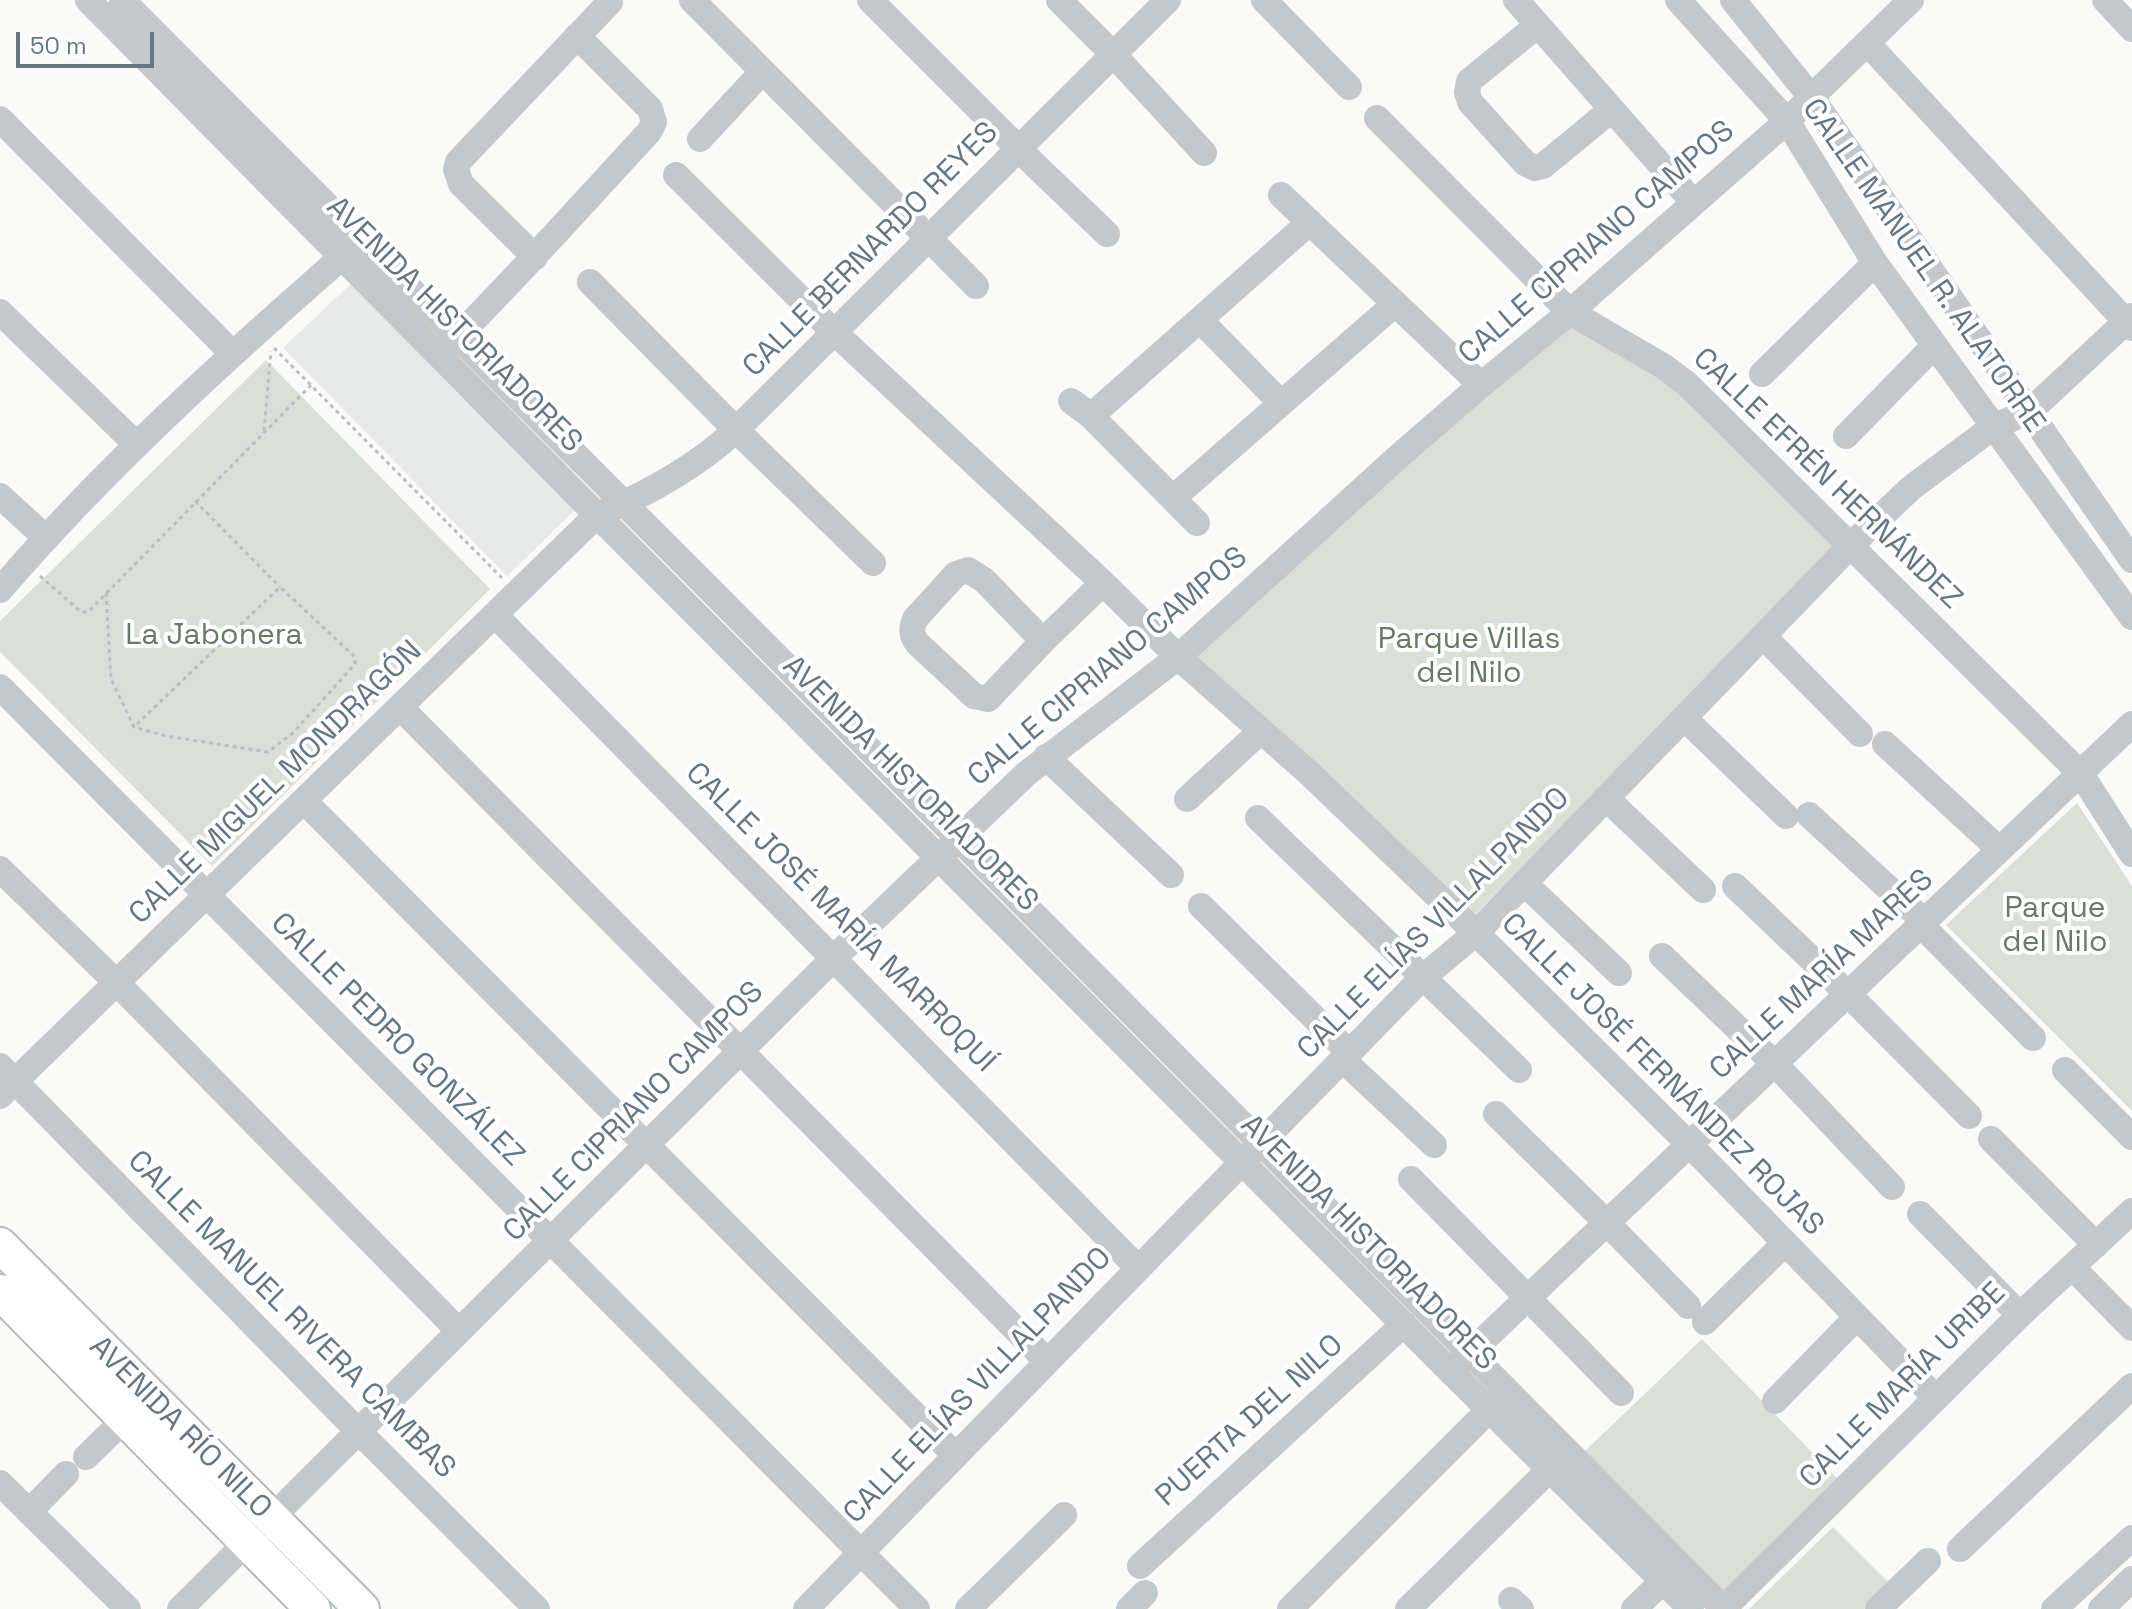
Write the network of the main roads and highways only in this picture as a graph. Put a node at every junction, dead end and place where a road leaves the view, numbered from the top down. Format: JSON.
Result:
{"nodes":[{"id":1,"x":0,"y":1245,"type":"edge"},
{"id":2,"x":0,"y":1292,"type":"edge"},
{"id":3,"x":259,"y":1531,"type":"junction"},
{"id":4,"x":313,"y":1609,"type":"edge"},
{"id":5,"x":362,"y":1609,"type":"edge"}],
"edges":[{"from":1,"to":3,"type":"main road","name":"AVENIDA RÍO NILO"},
{"from":2,"to":3,"type":"main road","name":"AVENIDA RÍO NILO"},
{"from":3,"to":4,"type":"main road","name":"AVENIDA RÍO NILO"},
{"from":3,"to":5,"type":"main road","name":"AVENIDA RÍO NILO"}]}
